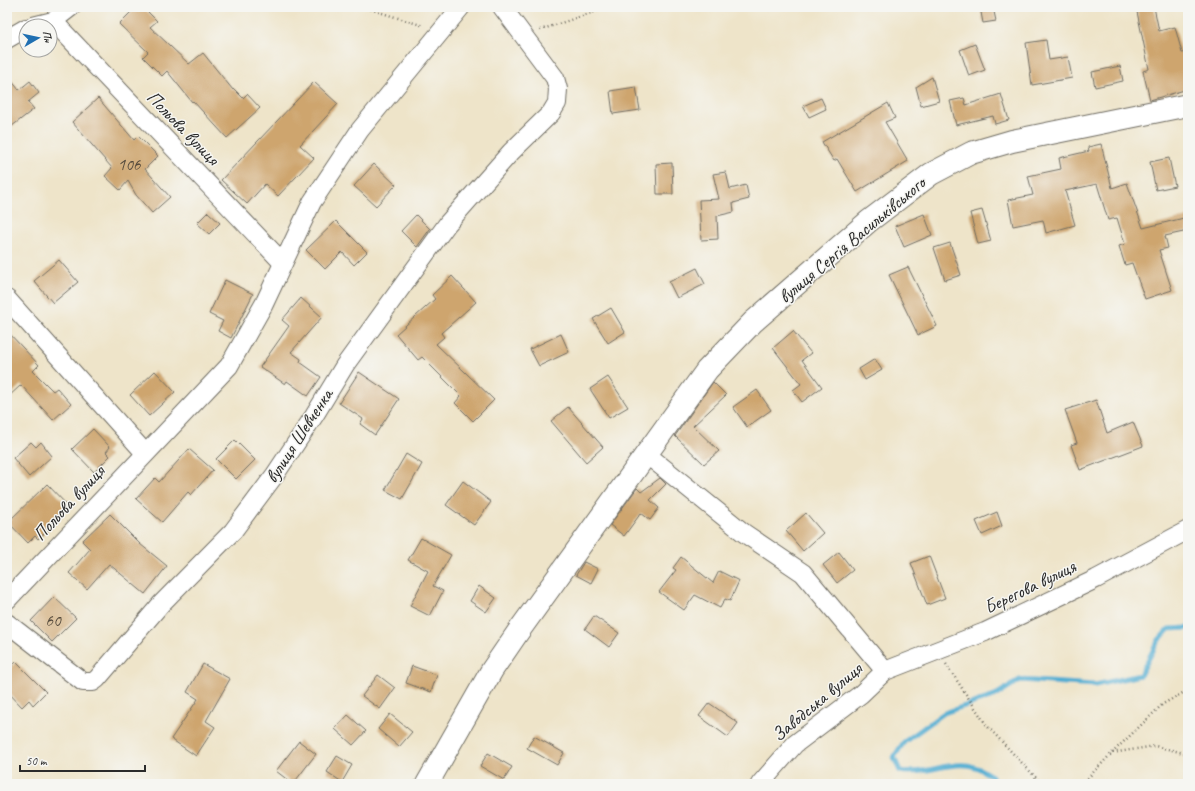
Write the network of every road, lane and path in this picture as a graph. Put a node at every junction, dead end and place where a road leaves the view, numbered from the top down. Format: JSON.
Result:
{"nodes":[{"id":1,"x":71,"y":7,"type":"edge"},
{"id":2,"x":363,"y":7,"type":"edge"},
{"id":3,"x":461,"y":7,"type":"edge"},
{"id":4,"x":502,"y":7,"type":"edge"},
{"id":5,"x":609,"y":7,"type":"edge"},
{"id":6,"x":57,"y":18,"type":"edge"},
{"id":7,"x":58,"y":26,"type":"edge"},
{"id":8,"x":441,"y":31,"type":"junction"},
{"id":9,"x":18,"y":33,"type":"edge"},
{"id":10,"x":524,"y":34,"type":"junction"},
{"id":11,"x":7,"y":39,"type":"edge"},
{"id":12,"x":1188,"y":105,"type":"edge"},
{"id":13,"x":283,"y":263,"type":"junction"},
{"id":14,"x":7,"y":299,"type":"edge"},
{"id":15,"x":145,"y":453,"type":"junction"},
{"id":16,"x":645,"y":453,"type":"junction"},
{"id":17,"x":1188,"y":530,"type":"edge"},
{"id":18,"x":7,"y":600,"type":"edge"},
{"id":19,"x":7,"y":623,"type":"edge"},
{"id":20,"x":937,"y":650,"type":"junction"},
{"id":21,"x":885,"y":671,"type":"junction"},
{"id":22,"x":1188,"y":690,"type":"edge"},
{"id":23,"x":1112,"y":753,"type":"junction"},
{"id":24,"x":1188,"y":754,"type":"edge"},
{"id":25,"x":427,"y":784,"type":"edge"},
{"id":26,"x":760,"y":784,"type":"edge"},
{"id":27,"x":1042,"y":784,"type":"edge"},
{"id":28,"x":1082,"y":784,"type":"edge"}],
"edges":[{"from":1,"to":6,"type":"street"},
{"from":2,"to":8,"type":"path"},
{"from":3,"to":8,"type":"street","name":"Польова вулиця"},
{"from":4,"to":10,"type":"street","name":"вулиця Шевченка"},
{"from":5,"to":10,"type":"path"},
{"from":7,"to":13,"type":"street","name":"Польова вулиця"},
{"from":8,"to":13,"type":"street","name":"Польова вулиця"},
{"from":9,"to":11,"type":"street"},
{"from":10,"to":19,"type":"street","name":"вулиця Шевченка"},
{"from":12,"to":16,"type":"street","name":"вулиця Сергія Васильківського"},
{"from":13,"to":15,"type":"street","name":"Польова вулиця"},
{"from":14,"to":15,"type":"street"},
{"from":15,"to":18,"type":"street","name":"Польова вулиця"},
{"from":16,"to":21,"type":"street"},
{"from":16,"to":25,"type":"street"},
{"from":17,"to":20,"type":"street","name":"Берегова вулиця"},
{"from":20,"to":21,"type":"street","name":"Берегова вулиця"},
{"from":20,"to":27,"type":"path"},
{"from":21,"to":26,"type":"street","name":"Заводська вулиця"},
{"from":22,"to":23,"type":"path"},
{"from":23,"to":24,"type":"path"},
{"from":23,"to":28,"type":"path"}]}
